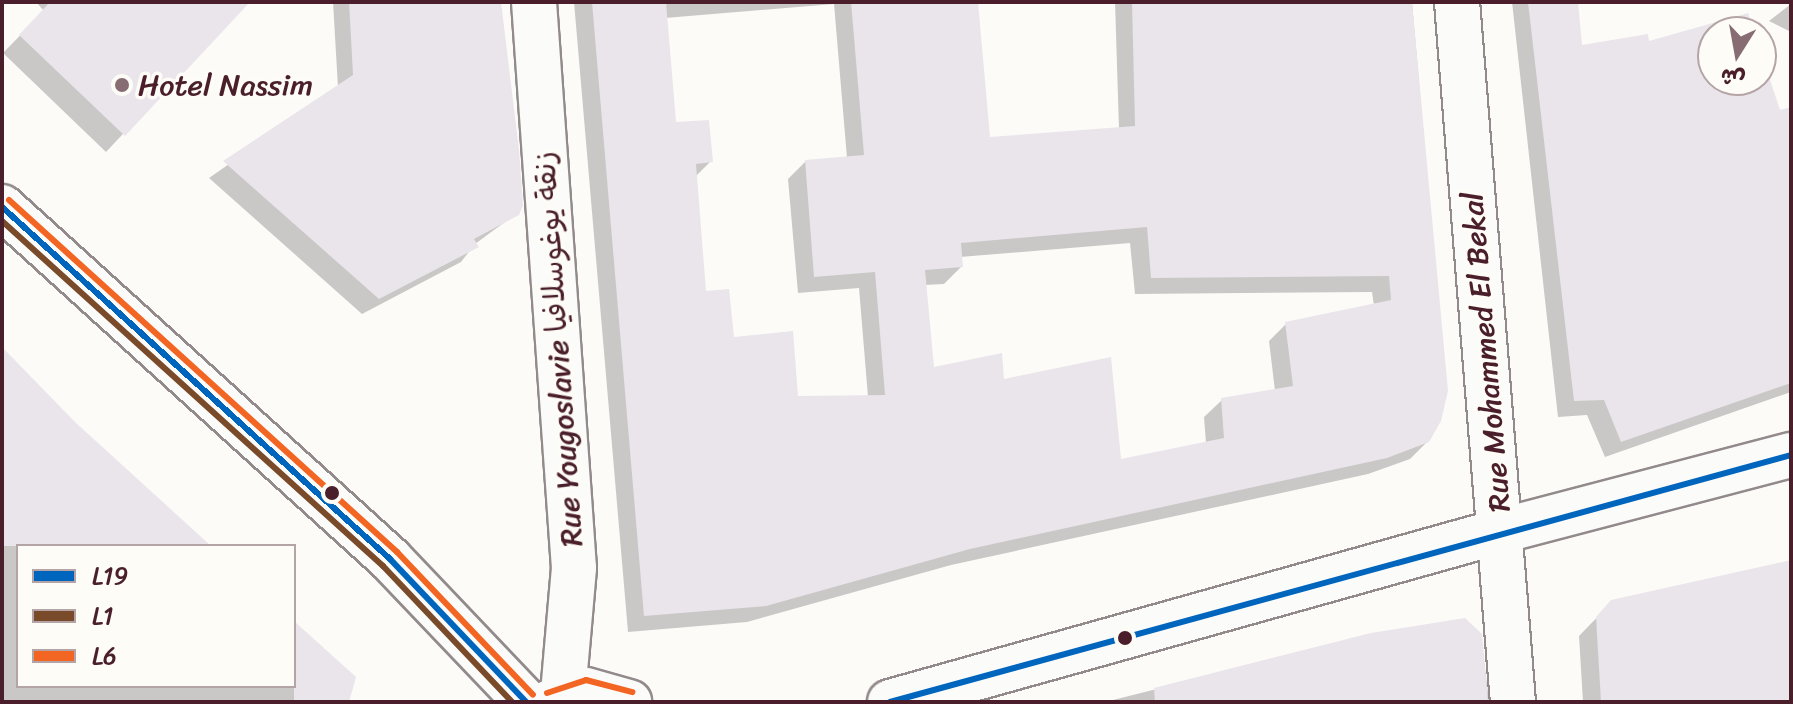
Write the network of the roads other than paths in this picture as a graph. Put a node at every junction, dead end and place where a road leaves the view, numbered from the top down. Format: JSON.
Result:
{"nodes":[{"id":1,"x":534,"y":2,"type":"edge"},
{"id":2,"x":1457,"y":2,"type":"edge"},
{"id":3,"x":2,"y":207,"type":"edge"},
{"id":4,"x":1791,"y":455,"type":"edge"},
{"id":5,"x":1501,"y":531,"type":"junction"},
{"id":6,"x":546,"y":700,"type":"edge"},
{"id":7,"x":629,"y":702,"type":"edge"},
{"id":8,"x":890,"y":702,"type":"edge"},
{"id":9,"x":1513,"y":702,"type":"edge"}],
"edges":[{"from":1,"to":6,"type":"main road","name":"Rue Yougoslavie زنقة يوغوسلافيا"},
{"from":2,"to":5,"type":"main road","name":"Rue Mohammed El Bekal"},
{"from":3,"to":6,"type":"main road"},
{"from":4,"to":5,"type":"main road"},
{"from":5,"to":8,"type":"main road"},
{"from":5,"to":9,"type":"main road","name":"Rue Mohammed El Bekal"},
{"from":6,"to":7,"type":"main road"}]}
